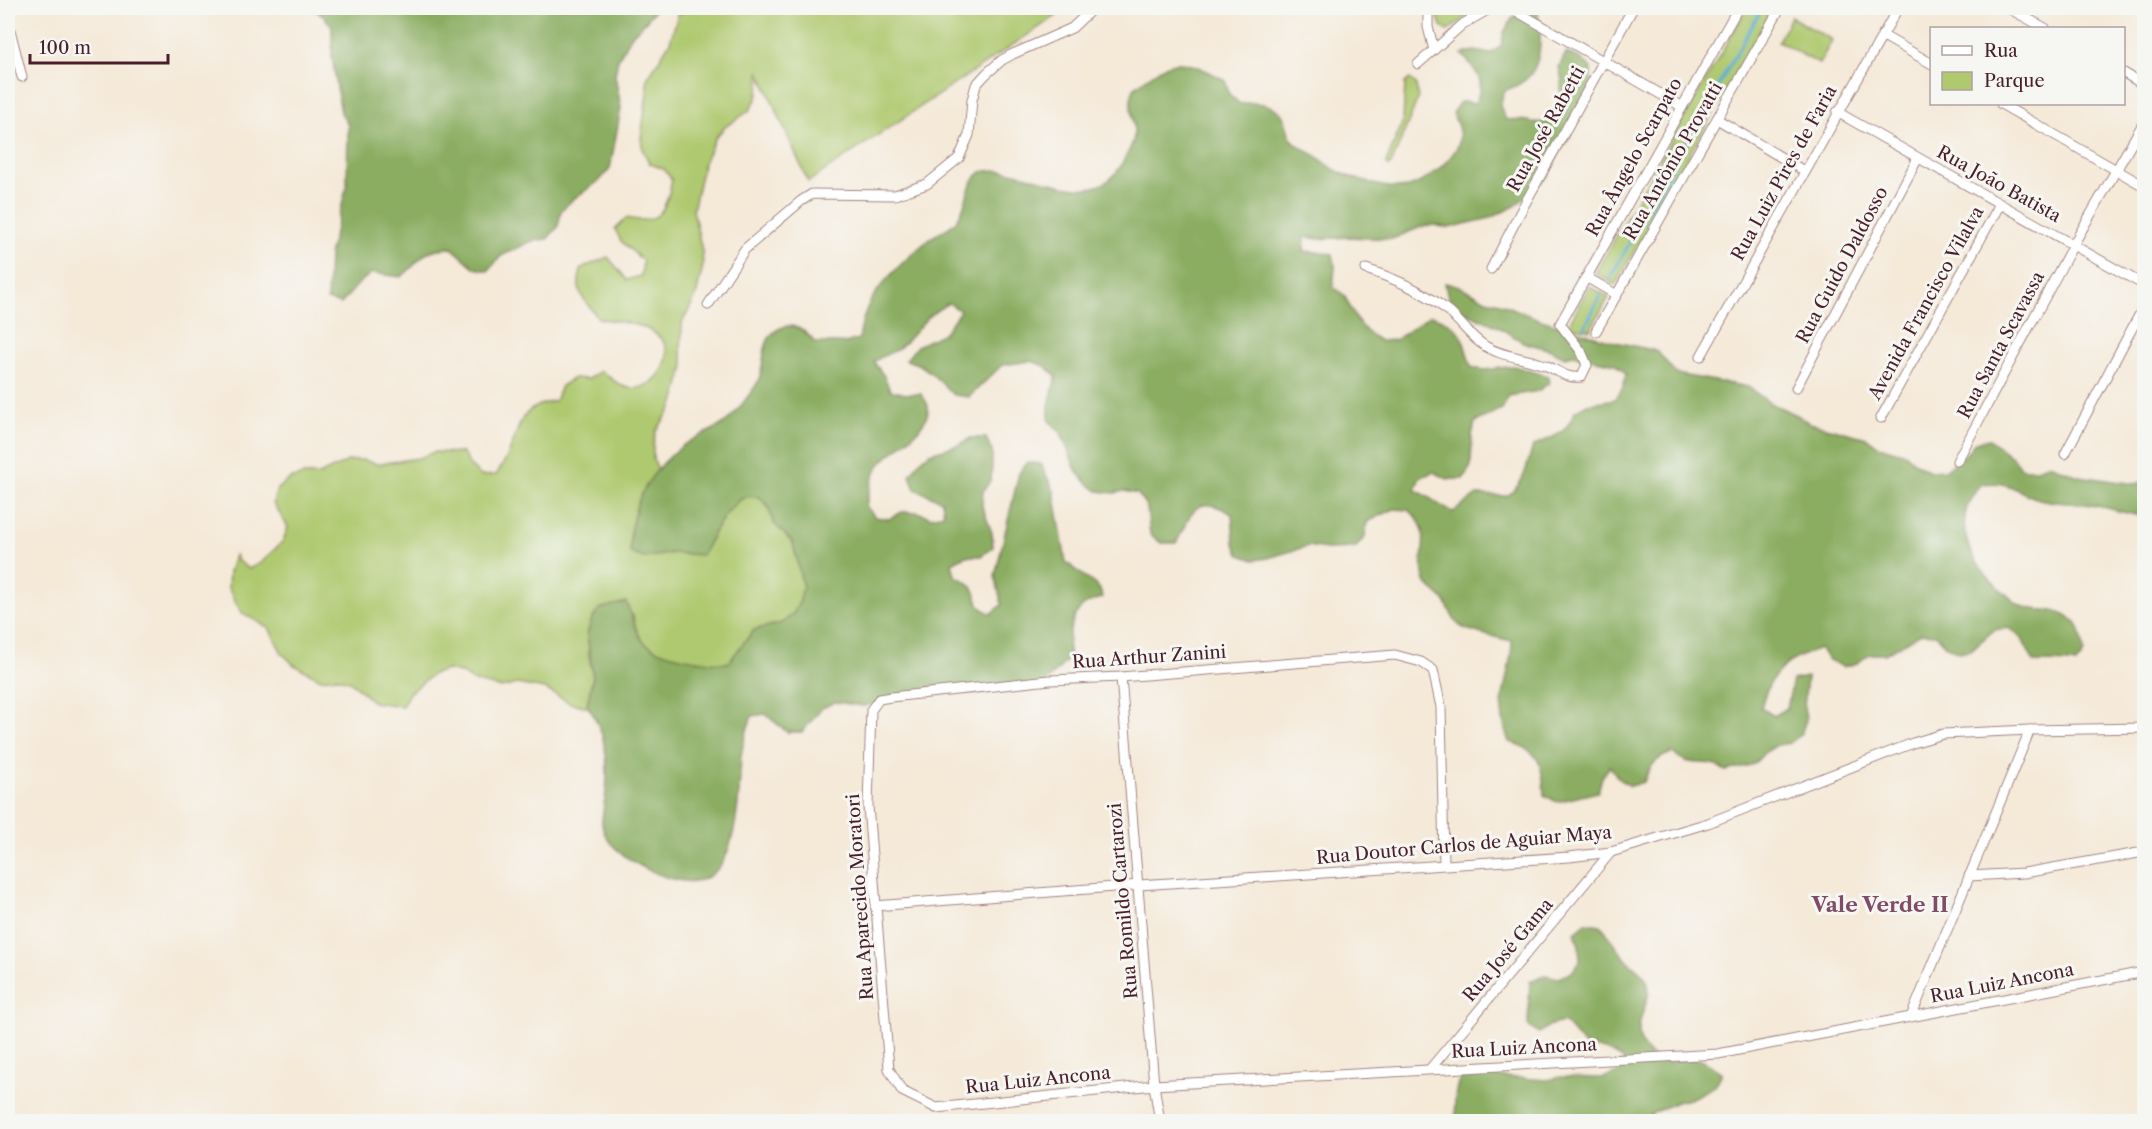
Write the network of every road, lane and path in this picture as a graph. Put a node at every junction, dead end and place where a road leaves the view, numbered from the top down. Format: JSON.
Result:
{"nodes":[{"id":1,"x":1093,"y":8,"type":"edge"},
{"id":2,"x":1428,"y":8,"type":"edge"},
{"id":3,"x":1490,"y":8,"type":"edge"},
{"id":4,"x":1511,"y":8,"type":"edge"},
{"id":5,"x":1534,"y":8,"type":"edge"},
{"id":6,"x":1633,"y":8,"type":"edge"},
{"id":7,"x":1738,"y":8,"type":"edge"},
{"id":8,"x":1780,"y":8,"type":"edge"},
{"id":9,"x":1898,"y":8,"type":"edge"},
{"id":10,"x":2008,"y":8,"type":"edge"},
{"id":11,"x":1528,"y":18,"type":"junction"},
{"id":12,"x":8,"y":22,"type":"edge"},
{"id":13,"x":2043,"y":27,"type":"edge"},
{"id":14,"x":1882,"y":35,"type":"junction"},
{"id":15,"x":1434,"y":50,"type":"junction"},
{"id":16,"x":1603,"y":60,"type":"junction"},
{"id":17,"x":1930,"y":63,"type":"edge"},
{"id":18,"x":1418,"y":64,"type":"dead end"},
{"id":19,"x":2125,"y":75,"type":"edge"},
{"id":20,"x":22,"y":77,"type":"dead end"},
{"id":21,"x":2145,"y":86,"type":"edge"},
{"id":22,"x":2003,"y":105,"type":"edge"},
{"id":23,"x":1681,"y":106,"type":"junction"},
{"id":24,"x":1837,"y":112,"type":"junction"},
{"id":25,"x":1717,"y":119,"type":"junction"},
{"id":26,"x":2145,"y":122,"type":"edge"},
{"id":27,"x":1918,"y":158,"type":"junction"},
{"id":28,"x":2117,"y":170,"type":"junction"},
{"id":29,"x":1803,"y":171,"type":"junction"},
{"id":30,"x":2145,"y":186,"type":"edge"},
{"id":31,"x":2000,"y":204,"type":"junction"},
{"id":32,"x":2073,"y":244,"type":"junction"},
{"id":33,"x":1366,"y":269,"type":"dead end"},
{"id":34,"x":1491,"y":269,"type":"dead end"},
{"id":35,"x":1586,"y":277,"type":"junction"},
{"id":36,"x":2145,"y":285,"type":"edge"},
{"id":37,"x":1617,"y":295,"type":"junction"},
{"id":38,"x":708,"y":305,"type":"dead end"},
{"id":39,"x":2145,"y":306,"type":"edge"},
{"id":40,"x":1596,"y":332,"type":"dead end"},
{"id":41,"x":1701,"y":356,"type":"dead end"},
{"id":42,"x":1796,"y":388,"type":"dead end"},
{"id":43,"x":1881,"y":418,"type":"dead end"},
{"id":44,"x":2064,"y":454,"type":"dead end"},
{"id":45,"x":1957,"y":461,"type":"dead end"},
{"id":46,"x":1121,"y":677,"type":"junction"},
{"id":47,"x":879,"y":699,"type":"joint"},
{"id":48,"x":2145,"y":728,"type":"edge"},
{"id":49,"x":2030,"y":730,"type":"junction"},
{"id":50,"x":1611,"y":852,"type":"junction"},
{"id":51,"x":2145,"y":852,"type":"edge"},
{"id":52,"x":1444,"y":864,"type":"junction"},
{"id":53,"x":1969,"y":876,"type":"junction"},
{"id":54,"x":1139,"y":885,"type":"junction"},
{"id":55,"x":874,"y":906,"type":"junction"},
{"id":56,"x":2145,"y":972,"type":"edge"},
{"id":57,"x":1911,"y":1017,"type":"junction"},
{"id":58,"x":1430,"y":1069,"type":"junction"},
{"id":59,"x":1154,"y":1085,"type":"junction"},
{"id":60,"x":902,"y":1091,"type":"joint"},
{"id":61,"x":1160,"y":1122,"type":"edge"}],
"edges":[{"from":1,"to":38,"type":"street"},
{"from":2,"to":15,"type":"street"},
{"from":3,"to":15,"type":"street"},
{"from":4,"to":11,"type":"street"},
{"from":5,"to":11,"type":"street"},
{"from":6,"to":16,"type":"street","name":"Rua José Rabetti"},
{"from":7,"to":23,"type":"street","name":"Rua Ângelo Scarpato"},
{"from":8,"to":25,"type":"street","name":"Rua Antônio Provatti"},
{"from":9,"to":14,"type":"street","name":"Rua Luiz Pires de Faria"},
{"from":10,"to":13,"type":"street"},
{"from":11,"to":16,"type":"street"},
{"from":12,"to":20,"type":"street"},
{"from":14,"to":17,"type":"street"},
{"from":14,"to":24,"type":"street","name":"Rua Luiz Pires de Faria"},
{"from":15,"to":18,"type":"street"},
{"from":16,"to":23,"type":"street"},
{"from":16,"to":34,"type":"street","name":"Rua José Rabetti"},
{"from":19,"to":21,"type":"street"},
{"from":22,"to":28,"type":"street"},
{"from":23,"to":35,"type":"street","name":"Rua Ângelo Scarpato"},
{"from":24,"to":27,"type":"street","name":"Rua João Batista"},
{"from":24,"to":29,"type":"street","name":"Rua Luiz Pires de Faria"},
{"from":25,"to":29,"type":"street"},
{"from":25,"to":37,"type":"street","name":"Rua Antônio Provatti"},
{"from":26,"to":28,"type":"street","name":"Rua Santa Scavassa"},
{"from":27,"to":31,"type":"street","name":"Rua João Batista"},
{"from":27,"to":42,"type":"street","name":"Rua Guido Daldosso"},
{"from":28,"to":30,"type":"street"},
{"from":28,"to":32,"type":"street","name":"Rua Santa Scavassa"},
{"from":29,"to":41,"type":"street","name":"Rua Luiz Pires de Faria"},
{"from":31,"to":32,"type":"street","name":"Rua João Batista"},
{"from":31,"to":43,"type":"street","name":"Avenida Francisco Vilalva"},
{"from":32,"to":36,"type":"street","name":"Rua João Batista"},
{"from":32,"to":45,"type":"street","name":"Rua Santa Scavassa"},
{"from":33,"to":35,"type":"street","name":"Rua Ângelo Scarpato"},
{"from":35,"to":37,"type":"street"},
{"from":37,"to":40,"type":"street","name":"Rua Antônio Provatti"},
{"from":39,"to":44,"type":"street"},
{"from":46,"to":47,"type":"street","name":"Rua Arthur Zanini"},
{"from":46,"to":52,"type":"street","name":"Rua Arthur Zanini"},
{"from":46,"to":54,"type":"street","name":"Rua Romildo Cartarozi"},
{"from":47,"to":55,"type":"street","name":"Rua Aparecido Moratori"},
{"from":48,"to":49,"type":"street","name":"Rua Doutor Carlos de Aguiar Maya"},
{"from":49,"to":50,"type":"street","name":"Rua Doutor Carlos de Aguiar Maya"},
{"from":49,"to":53,"type":"street"},
{"from":50,"to":52,"type":"street","name":"Rua Doutor Carlos de Aguiar Maya"},
{"from":50,"to":58,"type":"street","name":"Rua José Gama"},
{"from":51,"to":53,"type":"street"},
{"from":52,"to":54,"type":"street","name":"Rua Doutor Carlos de Aguiar Maya"},
{"from":53,"to":57,"type":"street"},
{"from":54,"to":55,"type":"street","name":"Rua Doutor Carlos de Aguiar Maya"},
{"from":54,"to":59,"type":"street","name":"Rua Romildo Cartarozi"},
{"from":55,"to":60,"type":"street","name":"Rua Aparecido Moratori"},
{"from":56,"to":57,"type":"street","name":"Rua Luiz Ancona"},
{"from":57,"to":58,"type":"street","name":"Rua Luiz Ancona"},
{"from":58,"to":59,"type":"street","name":"Rua Luiz Ancona"},
{"from":59,"to":60,"type":"street","name":"Rua Luiz Ancona"},
{"from":59,"to":61,"type":"street","name":"Rua Romildo Cartarozi"}]}
